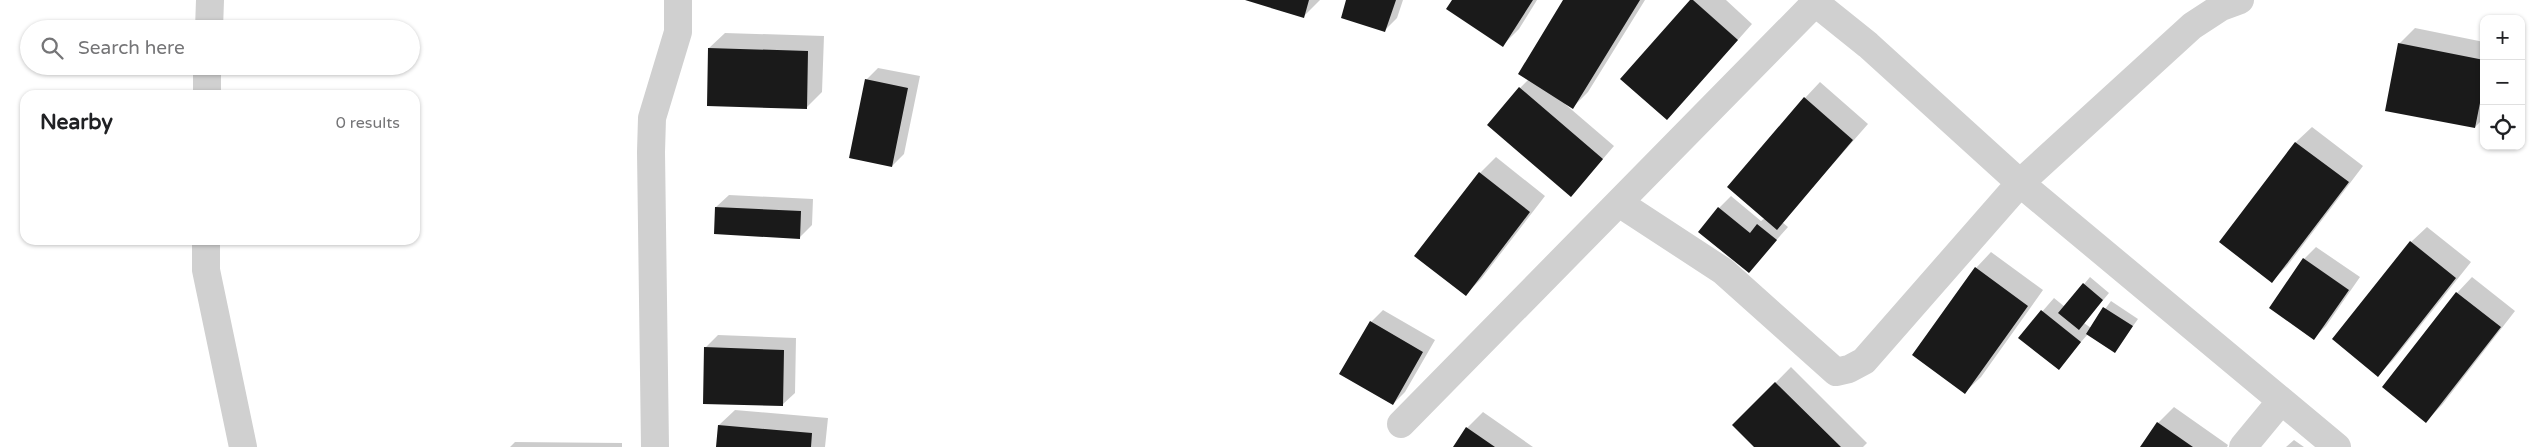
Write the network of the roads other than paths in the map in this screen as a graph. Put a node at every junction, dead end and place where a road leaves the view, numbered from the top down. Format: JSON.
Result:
{"nodes":[{"id":1,"x":210,"y":0,"type":"edge"},
{"id":2,"x":678,"y":0,"type":"edge"},
{"id":3,"x":2240,"y":0,"type":"edge"},
{"id":4,"x":1813,"y":1,"type":"edge"},
{"id":5,"x":209,"y":20,"type":"edge"},
{"id":6,"x":207,"y":75,"type":"edge"},
{"id":7,"x":207,"y":90,"type":"edge"},
{"id":8,"x":2020,"y":183,"type":"junction"},
{"id":9,"x":1620,"y":202,"type":"junction"},
{"id":10,"x":206,"y":245,"type":"edge"},
{"id":11,"x":2281,"y":401,"type":"junction"},
{"id":12,"x":1401,"y":424,"type":"dead end"},
{"id":13,"x":243,"y":447,"type":"edge"},
{"id":14,"x":655,"y":447,"type":"edge"},
{"id":15,"x":2243,"y":447,"type":"edge"},
{"id":16,"x":2337,"y":447,"type":"edge"}],
"edges":[{"from":1,"to":5,"type":"street"},
{"from":2,"to":14,"type":"street"},
{"from":3,"to":8,"type":"street"},
{"from":4,"to":8,"type":"street"},
{"from":4,"to":9,"type":"street"},
{"from":6,"to":7,"type":"street"},
{"from":8,"to":9,"type":"street"},
{"from":8,"to":11,"type":"street"},
{"from":9,"to":12,"type":"street"},
{"from":10,"to":13,"type":"street"},
{"from":11,"to":15,"type":"street"},
{"from":11,"to":16,"type":"street"}]}
